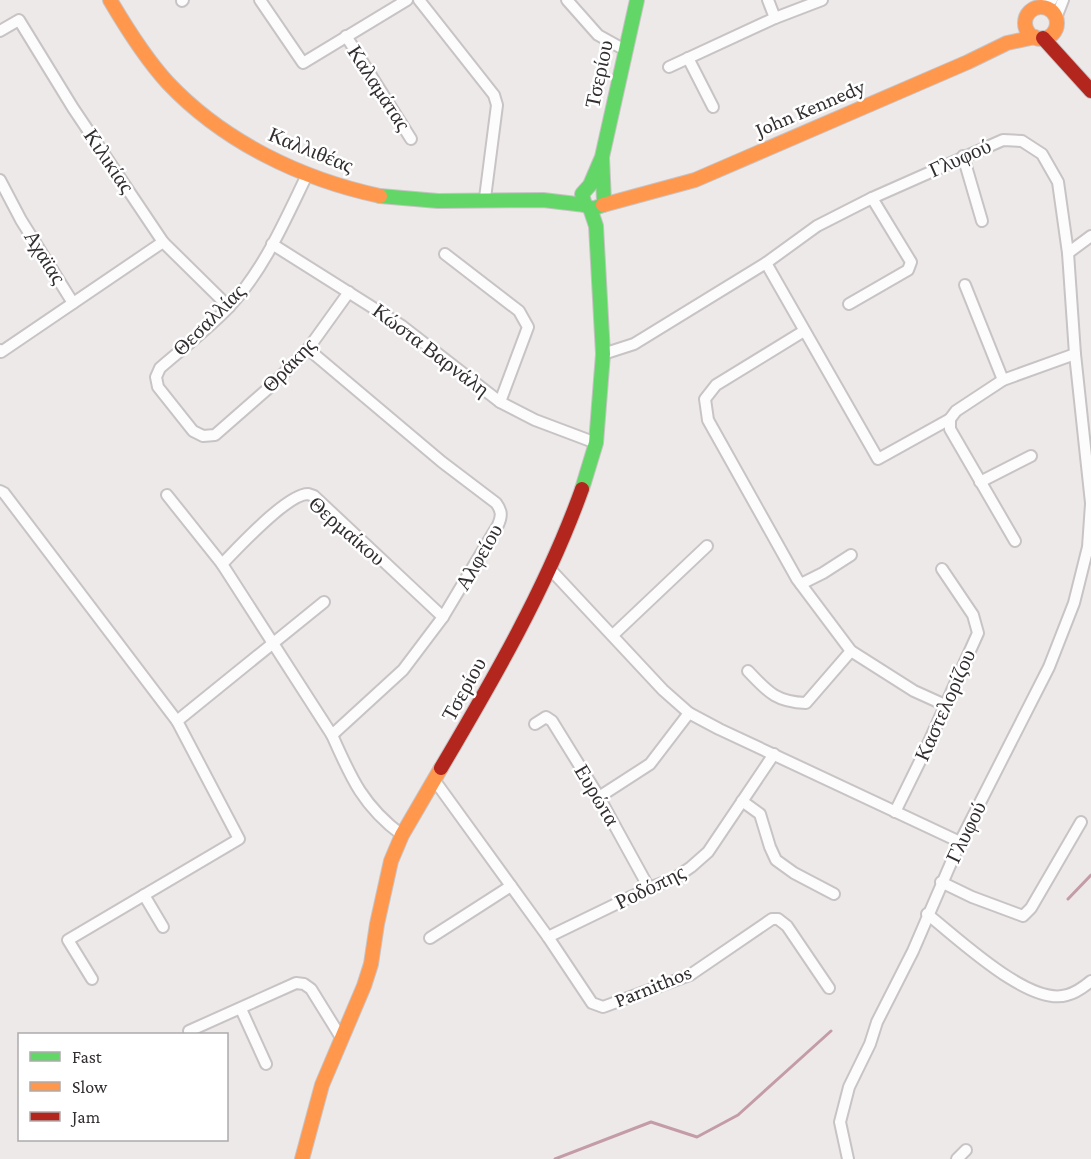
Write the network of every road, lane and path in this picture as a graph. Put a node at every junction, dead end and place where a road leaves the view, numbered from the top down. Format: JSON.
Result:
{"nodes":[{"id":1,"x":110,"y":0,"type":"edge"},
{"id":2,"x":260,"y":0,"type":"edge"},
{"id":3,"x":407,"y":0,"type":"edge"},
{"id":4,"x":419,"y":0,"type":"edge"},
{"id":5,"x":567,"y":0,"type":"edge"},
{"id":6,"x":637,"y":0,"type":"edge"},
{"id":7,"x":768,"y":0,"type":"edge"},
{"id":8,"x":822,"y":0,"type":"edge"},
{"id":9,"x":1063,"y":0,"type":"edge"},
{"id":10,"x":1036,"y":7,"type":"edge"},
{"id":11,"x":775,"y":18,"type":"junction"},
{"id":12,"x":1056,"y":23,"type":"junction"},
{"id":13,"x":0,"y":31,"type":"edge"},
{"id":14,"x":346,"y":36,"type":"junction"},
{"id":15,"x":1039,"y":38,"type":"junction"},
{"id":16,"x":1007,"y":44,"type":"junction"},
{"id":17,"x":625,"y":50,"type":"junction"},
{"id":18,"x":1062,"y":57,"type":"junction"},
{"id":19,"x":688,"y":58,"type":"junction"},
{"id":20,"x":669,"y":67,"type":"dead end"},
{"id":21,"x":1091,"y":91,"type":"edge"},
{"id":22,"x":713,"y":107,"type":"dead end"},
{"id":23,"x":411,"y":139,"type":"dead end"},
{"id":24,"x":963,"y":156,"type":"junction"},
{"id":25,"x":307,"y":175,"type":"junction"},
{"id":26,"x":0,"y":180,"type":"edge"},
{"id":27,"x":485,"y":198,"type":"junction"},
{"id":28,"x":595,"y":198,"type":"junction"},
{"id":29,"x":872,"y":198,"type":"junction"},
{"id":30,"x":561,"y":200,"type":"joint"},
{"id":31,"x":982,"y":221,"type":"dead end"},
{"id":32,"x":1091,"y":236,"type":"edge"},
{"id":33,"x":164,"y":242,"type":"junction"},
{"id":34,"x":272,"y":244,"type":"junction"},
{"id":35,"x":1068,"y":253,"type":"junction"},
{"id":36,"x":445,"y":254,"type":"dead end"},
{"id":37,"x":766,"y":263,"type":"junction"},
{"id":38,"x":965,"y":285,"type":"dead end"},
{"id":39,"x":349,"y":292,"type":"junction"},
{"id":40,"x":74,"y":303,"type":"junction"},
{"id":41,"x":849,"y":304,"type":"dead end"},
{"id":42,"x":229,"y":307,"type":"junction"},
{"id":43,"x":804,"y":331,"type":"junction"},
{"id":44,"x":308,"y":349,"type":"junction"},
{"id":45,"x":0,"y":350,"type":"edge"},
{"id":46,"x":603,"y":354,"type":"junction"},
{"id":47,"x":1075,"y":354,"type":"junction"},
{"id":48,"x":1003,"y":380,"type":"junction"},
{"id":49,"x":500,"y":402,"type":"junction"},
{"id":50,"x":950,"y":418,"type":"junction"},
{"id":51,"x":220,"y":430,"type":"joint"},
{"id":52,"x":1087,"y":430,"type":"edge"},
{"id":53,"x":596,"y":443,"type":"junction"},
{"id":54,"x":1031,"y":456,"type":"dead end"},
{"id":55,"x":980,"y":482,"type":"junction"},
{"id":56,"x":0,"y":491,"type":"edge"},
{"id":57,"x":167,"y":495,"type":"dead end"},
{"id":58,"x":1091,"y":503,"type":"edge"},
{"id":59,"x":1015,"y":541,"type":"dead end"},
{"id":60,"x":707,"y":546,"type":"dead end"},
{"id":61,"x":851,"y":555,"type":"dead end"},
{"id":62,"x":222,"y":564,"type":"junction"},
{"id":63,"x":550,"y":569,"type":"junction"},
{"id":64,"x":942,"y":569,"type":"dead end"},
{"id":65,"x":801,"y":584,"type":"junction"},
{"id":66,"x":324,"y":602,"type":"dead end"},
{"id":67,"x":443,"y":617,"type":"junction"},
{"id":68,"x":613,"y":635,"type":"junction"},
{"id":69,"x":274,"y":645,"type":"junction"},
{"id":70,"x":851,"y":651,"type":"junction"},
{"id":71,"x":748,"y":671,"type":"dead end"},
{"id":72,"x":945,"y":705,"type":"junction"},
{"id":73,"x":688,"y":713,"type":"junction"},
{"id":74,"x":177,"y":722,"type":"junction"},
{"id":75,"x":535,"y":724,"type":"dead end"},
{"id":76,"x":332,"y":735,"type":"junction"},
{"id":77,"x":774,"y":754,"type":"junction"},
{"id":78,"x":435,"y":781,"type":"junction"},
{"id":79,"x":599,"y":797,"type":"junction"},
{"id":80,"x":742,"y":801,"type":"junction"},
{"id":81,"x":895,"y":813,"type":"junction"},
{"id":82,"x":1081,"y":822,"type":"dead end"},
{"id":83,"x":402,"y":835,"type":"junction"},
{"id":84,"x":960,"y":842,"type":"junction"},
{"id":85,"x":941,"y":882,"type":"junction"},
{"id":86,"x":511,"y":886,"type":"junction"},
{"id":87,"x":649,"y":888,"type":"junction"},
{"id":88,"x":834,"y":894,"type":"dead end"},
{"id":89,"x":144,"y":895,"type":"junction"},
{"id":90,"x":927,"y":914,"type":"junction"},
{"id":91,"x":163,"y":927,"type":"dead end"},
{"id":92,"x":548,"y":937,"type":"junction"},
{"id":93,"x":430,"y":938,"type":"dead end"},
{"id":94,"x":92,"y":979,"type":"dead end"},
{"id":95,"x":1091,"y":981,"type":"edge"},
{"id":96,"x":829,"y":988,"type":"dead end"},
{"id":97,"x":241,"y":1009,"type":"junction"},
{"id":98,"x":189,"y":1031,"type":"dead end"},
{"id":99,"x":342,"y":1039,"type":"junction"},
{"id":100,"x":266,"y":1064,"type":"dead end"},
{"id":101,"x":966,"y":1150,"type":"dead end"},
{"id":102,"x":302,"y":1159,"type":"edge"},
{"id":103,"x":848,"y":1159,"type":"edge"},
{"id":104,"x":957,"y":1159,"type":"edge"}],
"edges":[{"from":1,"to":25,"type":"main road","name":"Καλλιθέας"},
{"from":2,"to":14,"type":"street"},
{"from":3,"to":14,"type":"street"},
{"from":4,"to":27,"type":"street"},
{"from":5,"to":17,"type":"street"},
{"from":6,"to":17,"type":"main road","name":"Τσερίου"},
{"from":7,"to":11,"type":"street"},
{"from":8,"to":11,"type":"street"},
{"from":9,"to":12,"type":"street"},
{"from":10,"to":12,"type":"main road"},
{"from":10,"to":15,"type":"main road"},
{"from":10,"to":16,"type":"main road"},
{"from":11,"to":19,"type":"street"},
{"from":12,"to":15,"type":"main road"},
{"from":12,"to":18,"type":"main road"},
{"from":13,"to":33,"type":"street","name":"Κιλικίας"},
{"from":14,"to":23,"type":"street","name":"Καλαμάτας"},
{"from":15,"to":16,"type":"main road"},
{"from":15,"to":18,"type":"main road"},
{"from":16,"to":28,"type":"main road","name":"John Kennedy"},
{"from":17,"to":28,"type":"main road","name":"Τσερίου"},
{"from":18,"to":21,"type":"main road"},
{"from":19,"to":20,"type":"street"},
{"from":19,"to":22,"type":"street"},
{"from":24,"to":29,"type":"street","name":"Γλυφού"},
{"from":24,"to":31,"type":"street"},
{"from":24,"to":35,"type":"street","name":"Γλυφού"},
{"from":25,"to":27,"type":"main road","name":"Καλλιθέας"},
{"from":25,"to":34,"type":"street","name":"Θεσαλλίας"},
{"from":26,"to":40,"type":"street","name":"Αχαϊας"},
{"from":27,"to":30,"type":"main road","name":"Καλλιθέας"},
{"from":28,"to":30,"type":"main road","name":"John Kennedy"},
{"from":28,"to":46,"type":"main road","name":"Τσερίου"},
{"from":29,"to":37,"type":"street","name":"Γλυφού"},
{"from":29,"to":41,"type":"street"},
{"from":32,"to":35,"type":"street"},
{"from":33,"to":40,"type":"street"},
{"from":33,"to":42,"type":"street","name":"Κιλικίας"},
{"from":34,"to":39,"type":"street","name":"Κώστα Βαρνάλη"},
{"from":34,"to":42,"type":"street","name":"Θεσαλλίας"},
{"from":35,"to":47,"type":"street","name":"Γλυφού"},
{"from":36,"to":49,"type":"street"},
{"from":37,"to":43,"type":"street"},
{"from":37,"to":46,"type":"street","name":"Γλυφού"},
{"from":38,"to":48,"type":"street"},
{"from":39,"to":44,"type":"street","name":"Θράκης"},
{"from":39,"to":49,"type":"street","name":"Κώστα Βαρνάλη"},
{"from":40,"to":45,"type":"street"},
{"from":42,"to":51,"type":"street","name":"Θεσαλλίας"},
{"from":43,"to":50,"type":"street"},
{"from":43,"to":65,"type":"street"},
{"from":44,"to":51,"type":"street","name":"Θράκης"},
{"from":44,"to":67,"type":"street","name":"Αλφείου"},
{"from":46,"to":53,"type":"main road","name":"Τσερίου"},
{"from":47,"to":48,"type":"street"},
{"from":47,"to":52,"type":"street","name":"Γλυφού"},
{"from":48,"to":50,"type":"street"},
{"from":49,"to":53,"type":"street","name":"Κώστα Βαρνάλη"},
{"from":50,"to":55,"type":"street"},
{"from":52,"to":58,"type":"street","name":"Γλυφού"},
{"from":53,"to":63,"type":"main road","name":"Τσερίου"},
{"from":54,"to":55,"type":"street"},
{"from":55,"to":59,"type":"street"},
{"from":56,"to":74,"type":"street"},
{"from":57,"to":62,"type":"street"},
{"from":58,"to":84,"type":"street","name":"Γλυφού"},
{"from":60,"to":68,"type":"street"},
{"from":61,"to":65,"type":"street"},
{"from":62,"to":67,"type":"street","name":"Θερμαίκου"},
{"from":62,"to":69,"type":"street"},
{"from":63,"to":68,"type":"street"},
{"from":63,"to":78,"type":"main road","name":"Τσερίου"},
{"from":64,"to":72,"type":"street","name":"Καστελορίζου"},
{"from":65,"to":70,"type":"street"},
{"from":66,"to":69,"type":"street"},
{"from":67,"to":76,"type":"street","name":"Αλφείου"},
{"from":68,"to":73,"type":"street"},
{"from":69,"to":74,"type":"street"},
{"from":69,"to":76,"type":"street"},
{"from":70,"to":71,"type":"street"},
{"from":70,"to":72,"type":"street"},
{"from":72,"to":81,"type":"street","name":"Καστελορίζου"},
{"from":73,"to":77,"type":"street"},
{"from":73,"to":79,"type":"street"},
{"from":74,"to":89,"type":"street"},
{"from":75,"to":79,"type":"street","name":"Ευρώτα"},
{"from":76,"to":83,"type":"street"},
{"from":77,"to":80,"type":"street","name":"Ροδόπης"},
{"from":77,"to":81,"type":"street"},
{"from":78,"to":83,"type":"main road","name":"Τσερίου"},
{"from":78,"to":86,"type":"street","name":"Parnithos"},
{"from":79,"to":87,"type":"street","name":"Ευρώτα"},
{"from":80,"to":87,"type":"street","name":"Ροδόπης"},
{"from":80,"to":88,"type":"street"},
{"from":81,"to":84,"type":"street"},
{"from":82,"to":85,"type":"street"},
{"from":83,"to":99,"type":"main road","name":"Τσερίου"},
{"from":84,"to":85,"type":"street","name":"Γλυφού"},
{"from":85,"to":90,"type":"street","name":"Γλυφού"},
{"from":86,"to":92,"type":"street","name":"Parnithos"},
{"from":86,"to":93,"type":"street"},
{"from":87,"to":92,"type":"street","name":"Ροδόπης"},
{"from":89,"to":91,"type":"street"},
{"from":89,"to":94,"type":"street"},
{"from":90,"to":95,"type":"street"},
{"from":90,"to":103,"type":"street","name":"Γλυφού"},
{"from":92,"to":96,"type":"street","name":"Parnithos"},
{"from":97,"to":98,"type":"street"},
{"from":97,"to":99,"type":"street"},
{"from":97,"to":100,"type":"street"},
{"from":99,"to":102,"type":"main road","name":"Τσερίου"},
{"from":101,"to":104,"type":"street"}]}
